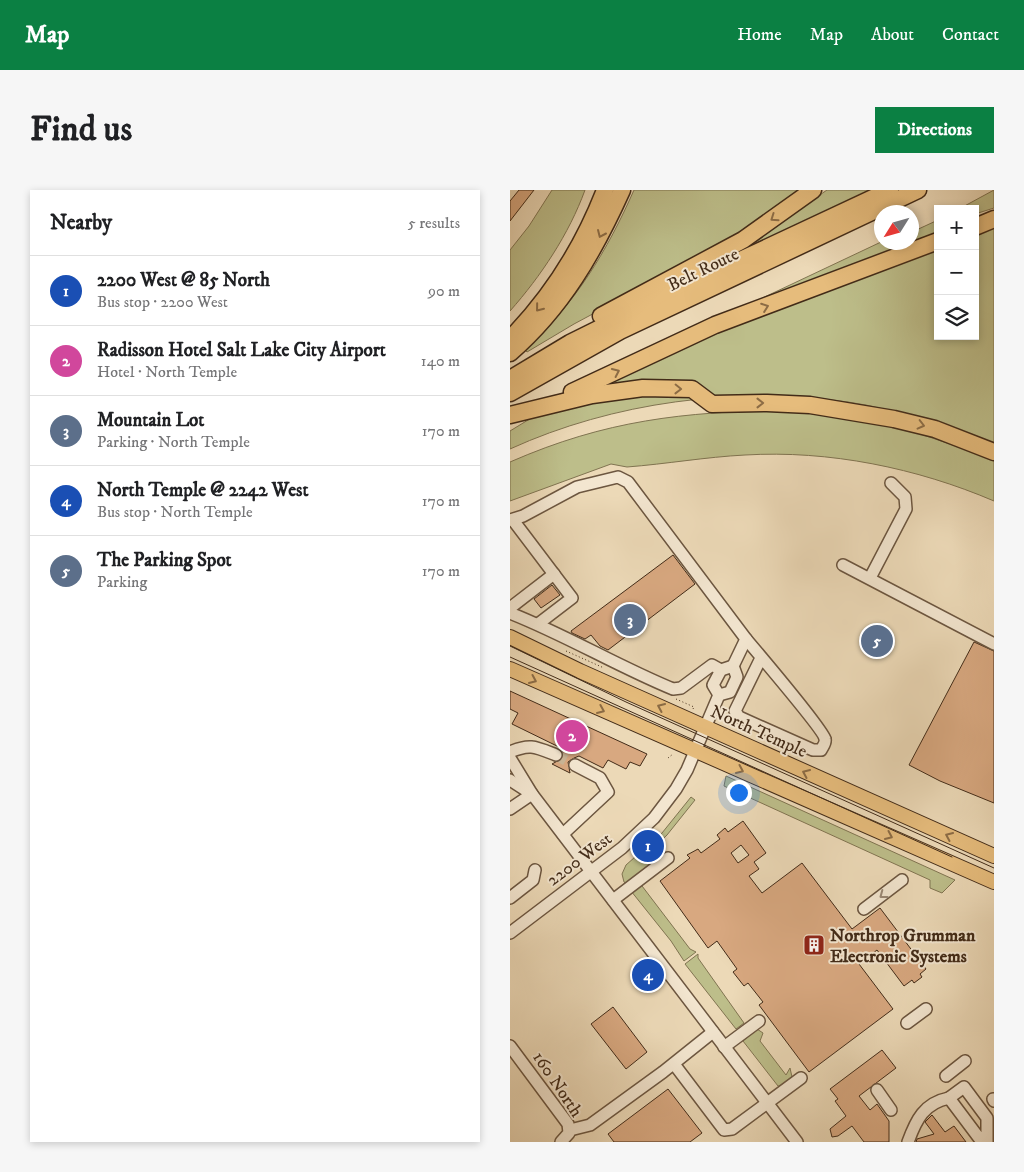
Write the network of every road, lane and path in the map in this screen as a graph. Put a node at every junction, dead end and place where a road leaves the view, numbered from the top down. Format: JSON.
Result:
{"nodes":[{"id":1,"x":605,"y":190,"type":"edge"},
{"id":2,"x":622,"y":190,"type":"edge"},
{"id":3,"x":813,"y":190,"type":"edge"},
{"id":4,"x":890,"y":190,"type":"edge"},
{"id":5,"x":918,"y":190,"type":"edge"},
{"id":6,"x":994,"y":219,"type":"edge"},
{"id":7,"x":979,"y":225,"type":"edge"},
{"id":8,"x":934,"y":243,"type":"edge"},
{"id":9,"x":510,"y":339,"type":"edge"},
{"id":10,"x":510,"y":353,"type":"edge"},
{"id":11,"x":516,"y":376,"type":"edge"},
{"id":12,"x":510,"y":393,"type":"edge"},
{"id":13,"x":540,"y":407,"type":"junction"},
{"id":14,"x":510,"y":415,"type":"edge"},
{"id":15,"x":994,"y":452,"type":"edge"},
{"id":16,"x":891,"y":483,"type":"dead end"},
{"id":17,"x":512,"y":520,"type":"edge"},
{"id":18,"x":842,"y":565,"type":"dead end"},
{"id":19,"x":554,"y":574,"type":"junction"},
{"id":20,"x":870,"y":578,"type":"junction"},
{"id":21,"x":510,"y":608,"type":"edge"},
{"id":22,"x":510,"y":613,"type":"edge"},
{"id":23,"x":538,"y":624,"type":"junction"},
{"id":24,"x":510,"y":636,"type":"edge"},
{"id":25,"x":746,"y":639,"type":"junction"},
{"id":26,"x":994,"y":644,"type":"edge"},
{"id":27,"x":761,"y":658,"type":"junction"},
{"id":28,"x":733,"y":666,"type":"junction"},
{"id":29,"x":510,"y":670,"type":"edge"},
{"id":30,"x":721,"y":670,"type":"junction"},
{"id":31,"x":719,"y":695,"type":"junction"},
{"id":32,"x":705,"y":727,"type":"junction"},
{"id":33,"x":695,"y":751,"type":"junction"},
{"id":34,"x":510,"y":752,"type":"edge"},
{"id":35,"x":556,"y":755,"type":"tunnel mouth"},
{"id":36,"x":671,"y":757,"type":"dead end"},
{"id":37,"x":510,"y":758,"type":"edge"},
{"id":38,"x":668,"y":758,"type":"dead end"},
{"id":39,"x":575,"y":765,"type":"tunnel mouth"},
{"id":40,"x":510,"y":780,"type":"edge"},
{"id":41,"x":532,"y":794,"type":"junction"},
{"id":42,"x":510,"y":809,"type":"edge"},
{"id":43,"x":563,"y":834,"type":"junction"},
{"id":44,"x":994,"y":856,"type":"edge"},
{"id":45,"x":668,"y":858,"type":"dead end"},
{"id":46,"x":535,"y":870,"type":"dead end"},
{"id":47,"x":591,"y":872,"type":"junction"},
{"id":48,"x":902,"y":880,"type":"dead end"},
{"id":49,"x":994,"y":882,"type":"edge"},
{"id":50,"x":510,"y":898,"type":"edge"},
{"id":51,"x":613,"y":900,"type":"junction"},
{"id":52,"x":864,"y":909,"type":"dead end"},
{"id":53,"x":510,"y":933,"type":"edge"},
{"id":54,"x":926,"y":1009,"type":"dead end"},
{"id":55,"x":759,"y":1022,"type":"dead end"},
{"id":56,"x":907,"y":1023,"type":"dead end"},
{"id":57,"x":714,"y":1032,"type":"junction"},
{"id":58,"x":510,"y":1046,"type":"edge"},
{"id":59,"x":724,"y":1047,"type":"junction"},
{"id":60,"x":965,"y":1061,"type":"dead end"},
{"id":61,"x":674,"y":1064,"type":"junction"},
{"id":62,"x":946,"y":1076,"type":"dead end"},
{"id":63,"x":801,"y":1078,"type":"dead end"},
{"id":64,"x":877,"y":1090,"type":"dead end"},
{"id":65,"x":949,"y":1098,"type":"junction"},
{"id":66,"x":767,"y":1103,"type":"junction"},
{"id":67,"x":891,"y":1110,"type":"dead end"},
{"id":68,"x":570,"y":1130,"type":"junction"},
{"id":69,"x":561,"y":1142,"type":"edge"},
{"id":70,"x":797,"y":1142,"type":"edge"},
{"id":71,"x":908,"y":1142,"type":"edge"},
{"id":72,"x":986,"y":1142,"type":"edge"}],
"edges":[{"from":1,"to":9,"type":"highway","one_way":true},
{"from":2,"to":10,"type":"highway","one_way":true},
{"from":3,"to":11,"type":"highway","one_way":true},
{"from":4,"to":11,"type":"highway","name":"Belt Route"},
{"from":5,"to":12,"type":"highway","name":"Belt Route"},
{"from":6,"to":7,"type":"highway"},
{"from":13,"to":8,"type":"highway","one_way":true},
{"from":13,"to":14,"type":"highway"},
{"from":13,"to":15,"type":"highway","one_way":true},
{"from":16,"to":20,"type":"street"},
{"from":17,"to":19,"type":"street"},
{"from":17,"to":25,"type":"street"},
{"from":18,"to":20,"type":"street"},
{"from":19,"to":21,"type":"street"},
{"from":19,"to":23,"type":"street"},
{"from":20,"to":26,"type":"street"},
{"from":22,"to":23,"type":"street"},
{"from":23,"to":30,"type":"street"},
{"from":32,"to":24,"type":"main road","name":"North Temple","one_way":true},
{"from":25,"to":27,"type":"street"},
{"from":25,"to":28,"type":"street"},
{"from":27,"to":27,"type":"street"},
{"from":28,"to":30,"type":"street"},
{"from":28,"to":31,"type":"street"},
{"from":29,"to":33,"type":"main road","one_way":true},
{"from":30,"to":31,"type":"street"},
{"from":31,"to":32,"type":"street","name":"2200 West"},
{"from":32,"to":33,"type":"street","name":"2200 West"},
{"from":44,"to":32,"type":"main road","name":"North Temple","one_way":true},
{"from":33,"to":47,"type":"street","name":"2200 West"},
{"from":33,"to":49,"type":"main road","one_way":true},
{"from":34,"to":35,"type":"street"},
{"from":36,"to":38,"type":"path"},
{"from":37,"to":41,"type":"street"},
{"from":39,"to":43,"type":"street"},
{"from":40,"to":41,"type":"street"},
{"from":41,"to":42,"type":"street"},
{"from":41,"to":43,"type":"street"},
{"from":43,"to":47,"type":"street"},
{"from":45,"to":51,"type":"street"},
{"from":46,"to":50,"type":"street"},
{"from":47,"to":51,"type":"street"},
{"from":47,"to":53,"type":"street","name":"2200 West"},
{"from":48,"to":52,"type":"street","one_way":true},
{"from":51,"to":57,"type":"street"},
{"from":54,"to":56,"type":"street"},
{"from":55,"to":59,"type":"street"},
{"from":57,"to":59,"type":"street"},
{"from":57,"to":61,"type":"street"},
{"from":58,"to":68,"type":"street","name":"160 North"},
{"from":59,"to":66,"type":"street"},
{"from":60,"to":62,"type":"street"},
{"from":61,"to":66,"type":"street"},
{"from":61,"to":68,"type":"street"},
{"from":63,"to":66,"type":"street"},
{"from":64,"to":67,"type":"street"},
{"from":65,"to":71,"type":"street"},
{"from":65,"to":72,"type":"street"},
{"from":65,"to":72,"type":"street"},
{"from":66,"to":70,"type":"street"},
{"from":68,"to":69,"type":"street","name":"160 North"}]}
